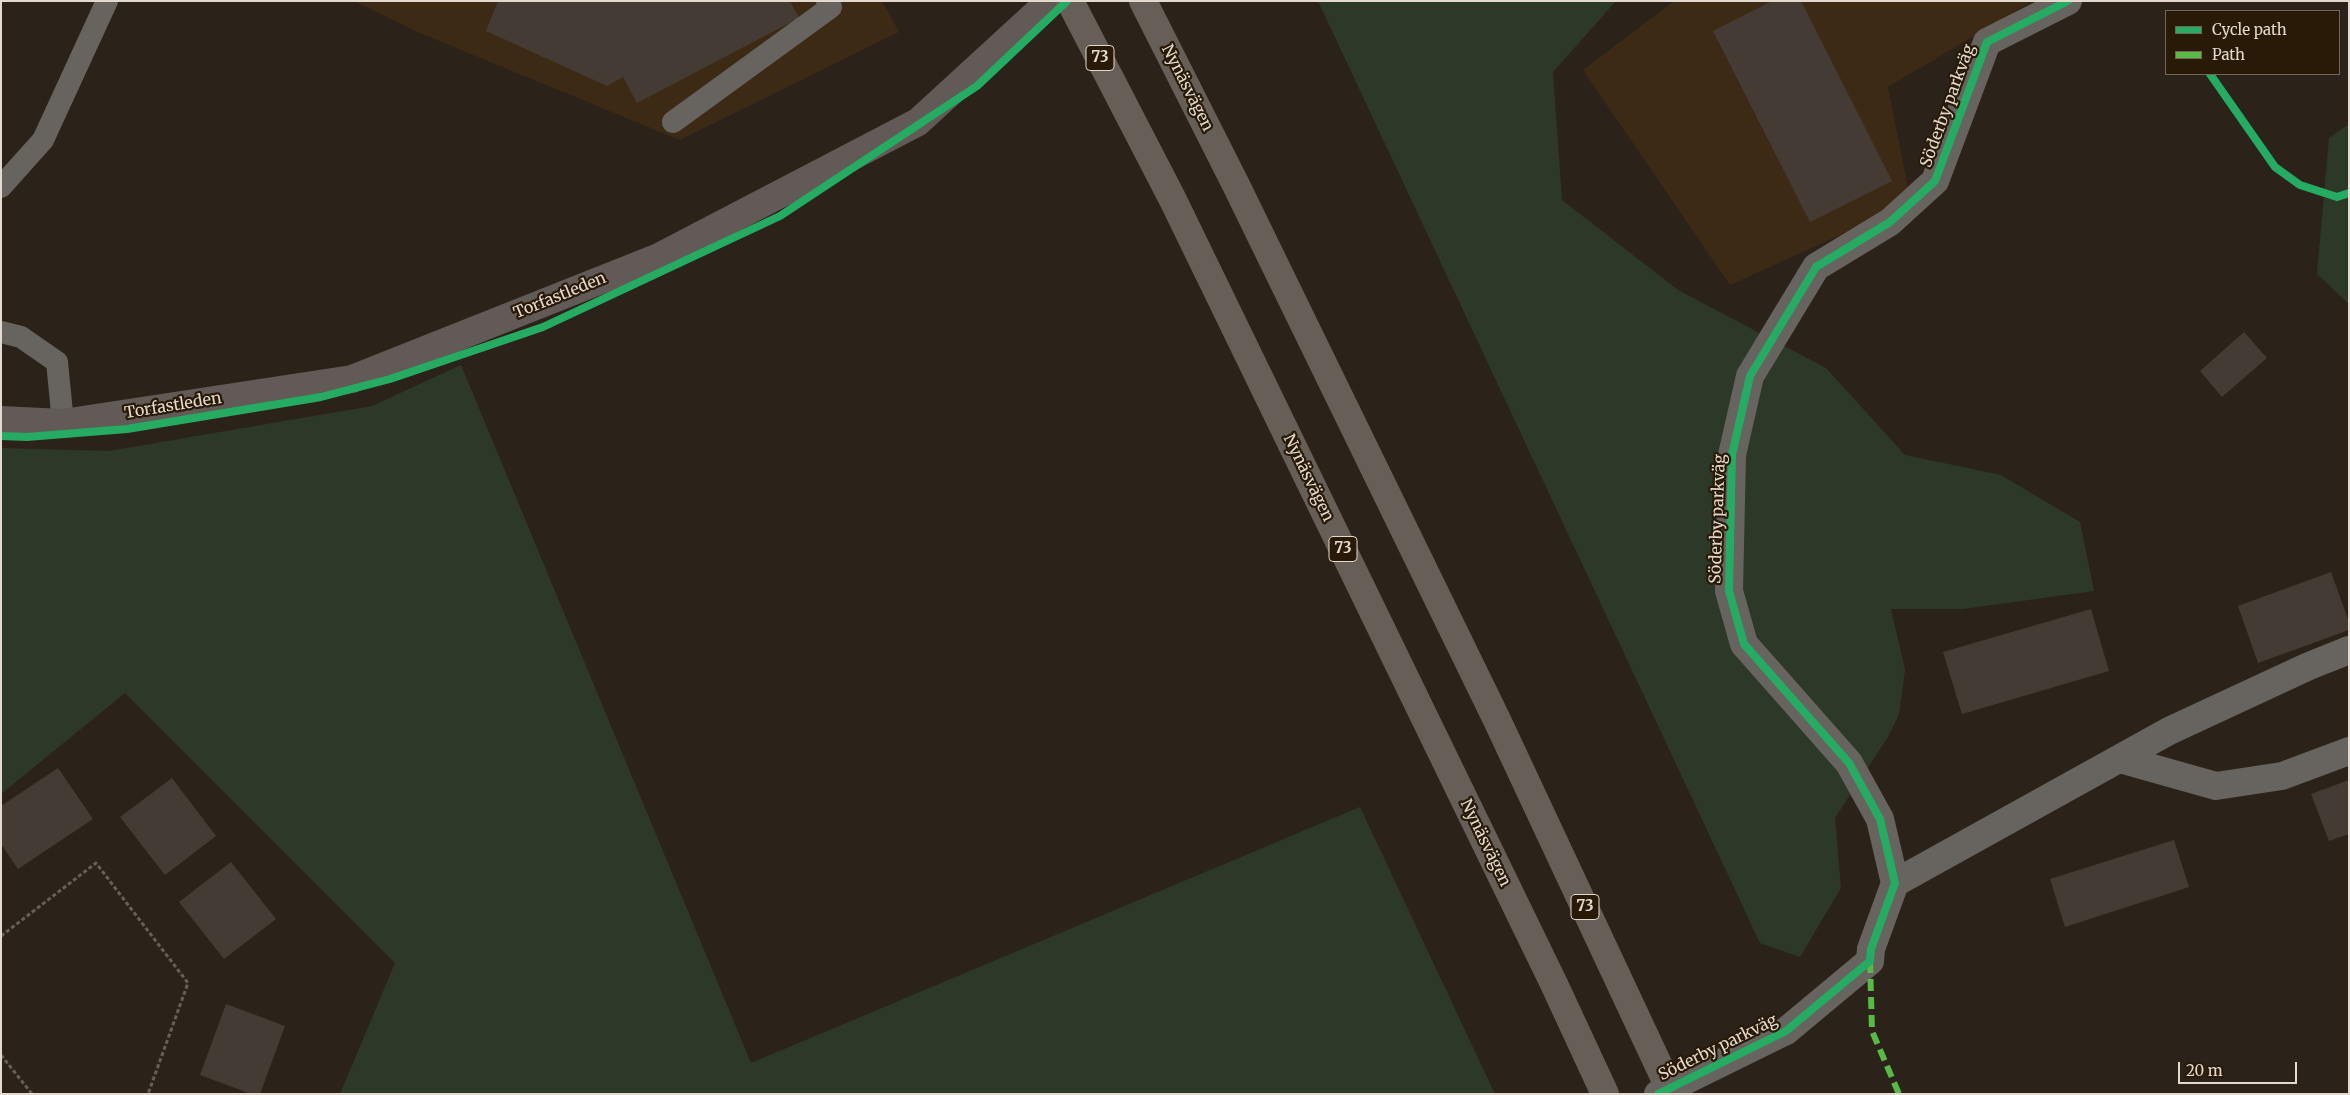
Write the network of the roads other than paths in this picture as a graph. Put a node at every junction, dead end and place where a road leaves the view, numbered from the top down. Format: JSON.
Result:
{"nodes":[{"id":1,"x":107,"y":1,"type":"edge"},
{"id":2,"x":827,"y":1,"type":"edge"},
{"id":3,"x":1050,"y":1,"type":"edge"},
{"id":4,"x":1070,"y":1,"type":"edge"},
{"id":5,"x":1143,"y":1,"type":"edge"},
{"id":6,"x":2068,"y":1,"type":"edge"},
{"id":7,"x":674,"y":122,"type":"dead end"},
{"id":8,"x":1,"y":187,"type":"edge"},
{"id":9,"x":1,"y":332,"type":"edge"},
{"id":10,"x":1,"y":420,"type":"edge"},
{"id":11,"x":63,"y":423,"type":"junction"},
{"id":12,"x":2349,"y":650,"type":"edge"},
{"id":13,"x":2349,"y":751,"type":"edge"},
{"id":14,"x":2120,"y":758,"type":"junction"},
{"id":15,"x":1894,"y":883,"type":"junction"},
{"id":16,"x":1605,"y":1094,"type":"edge"},
{"id":17,"x":1658,"y":1094,"type":"edge"},
{"id":18,"x":1672,"y":1094,"type":"edge"}],
"edges":[{"from":1,"to":8,"type":"lane"},
{"from":2,"to":7,"type":"lane"},
{"from":3,"to":11,"type":"street","name":"Torfastleden"},
{"from":4,"to":16,"type":"highway","name":"Nynäsvägen","number":"73"},
{"from":5,"to":18,"type":"highway","name":"Nynäsvägen","number":"73"},
{"from":6,"to":15,"type":"street","name":"Söderby parkväg"},
{"from":9,"to":11,"type":"lane"},
{"from":10,"to":11,"type":"street","name":"Torfastleden"},
{"from":12,"to":14,"type":"street"},
{"from":13,"to":14,"type":"street"},
{"from":14,"to":15,"type":"street"},
{"from":15,"to":17,"type":"street","name":"Söderby parkväg","bridge":true}]}
